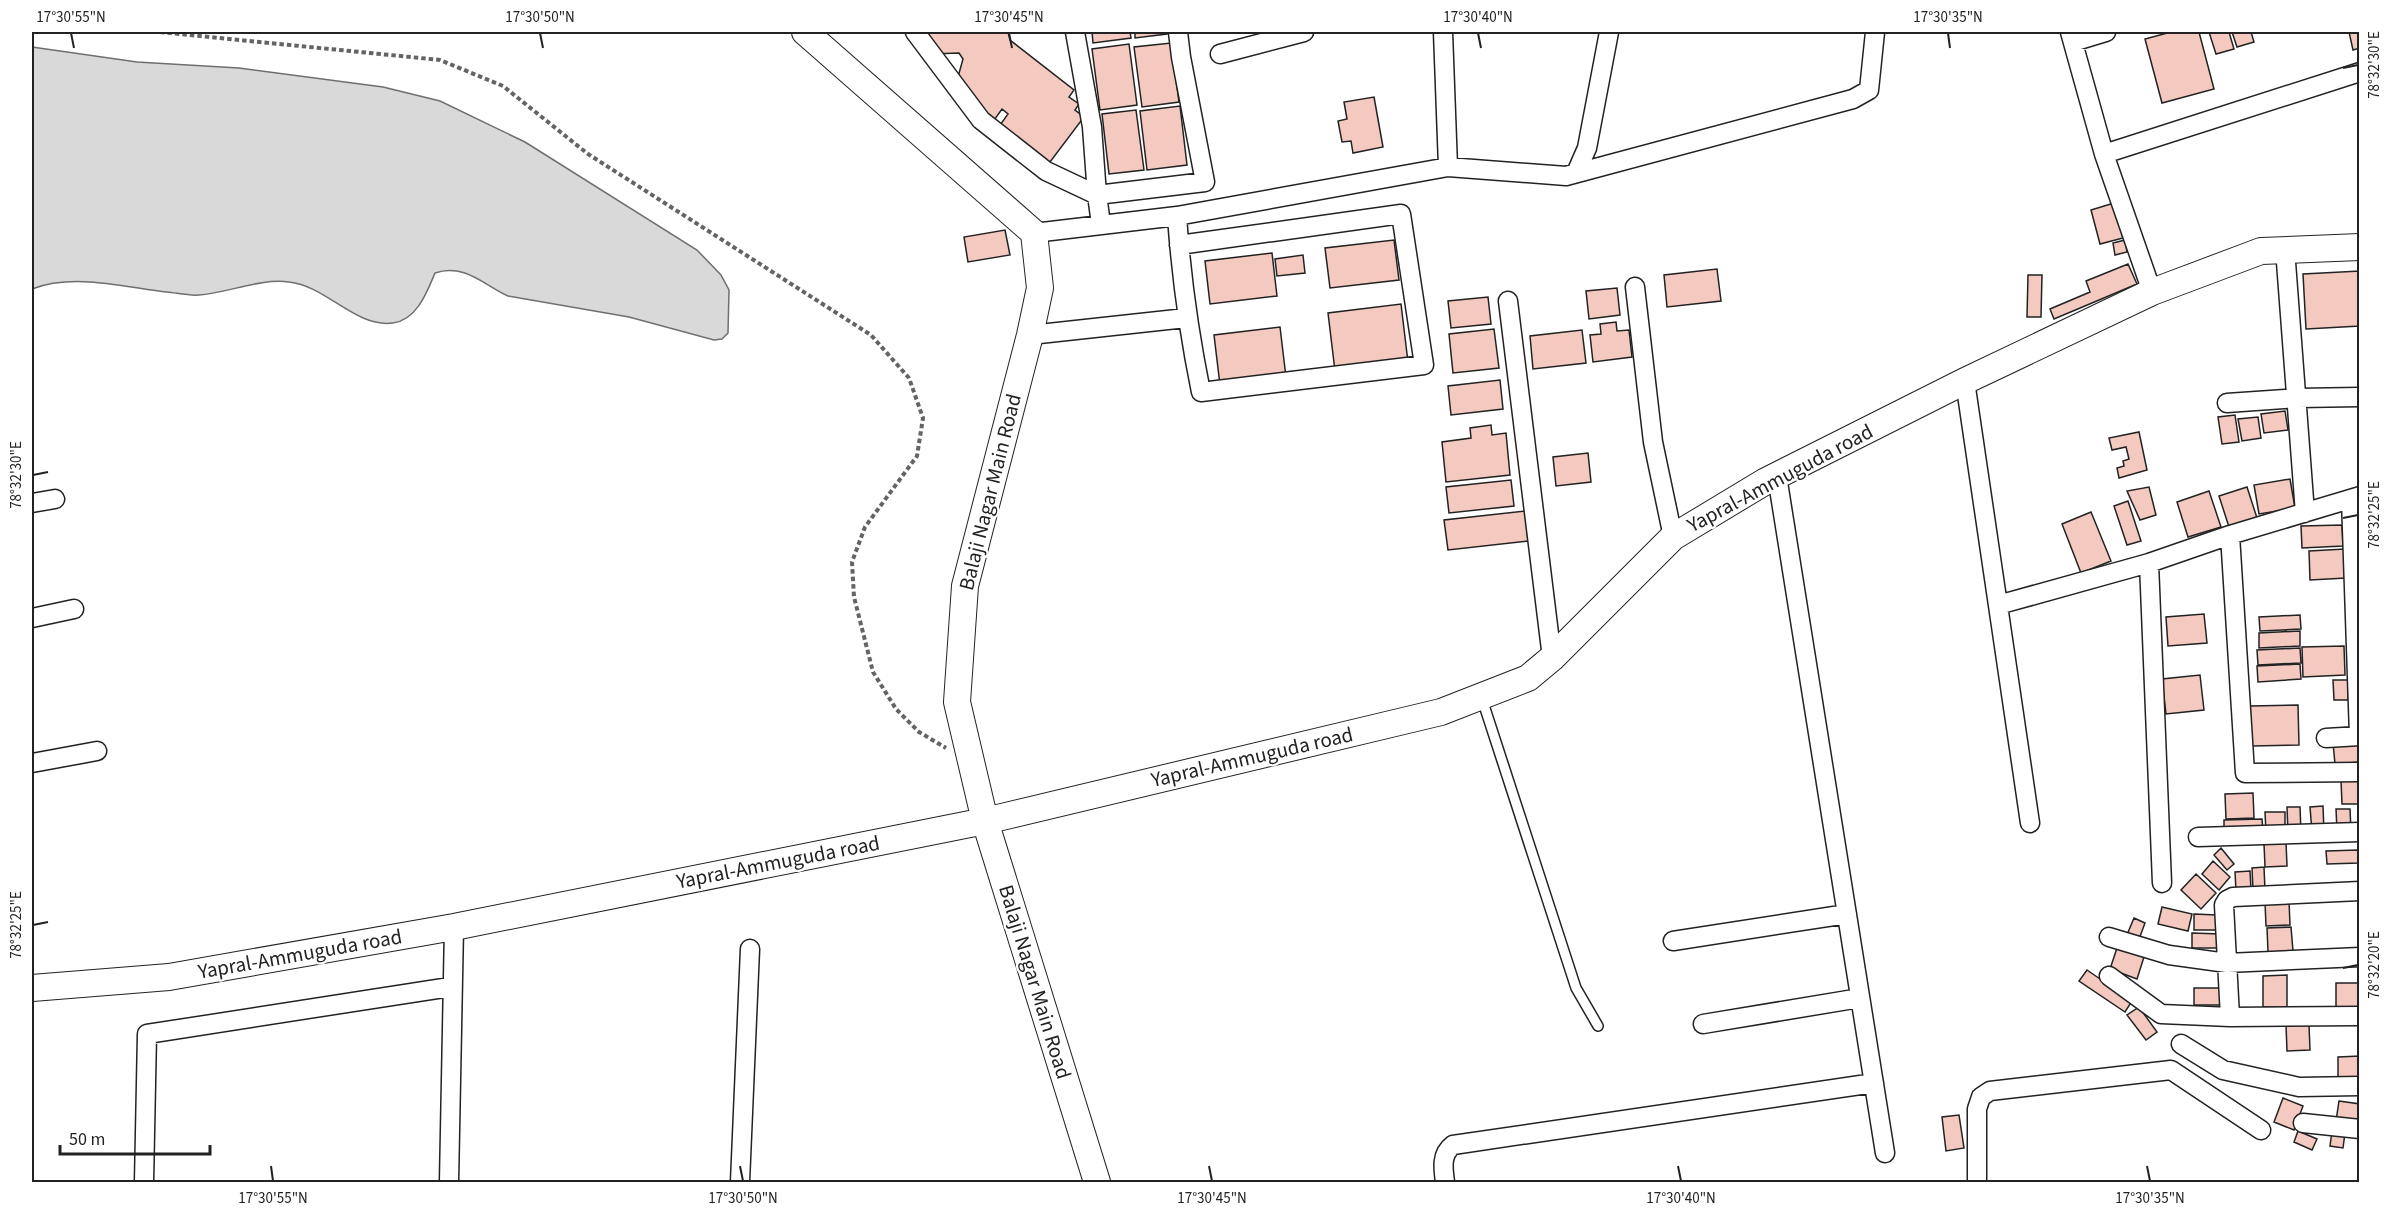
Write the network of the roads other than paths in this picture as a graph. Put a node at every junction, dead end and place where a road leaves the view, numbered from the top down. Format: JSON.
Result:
{"nodes":[{"id":1,"x":805,"y":32,"type":"edge"},
{"id":2,"x":915,"y":32,"type":"edge"},
{"id":3,"x":1076,"y":32,"type":"edge"},
{"id":4,"x":1178,"y":32,"type":"edge"},
{"id":5,"x":1304,"y":32,"type":"edge"},
{"id":6,"x":1443,"y":32,"type":"edge"},
{"id":7,"x":1610,"y":32,"type":"edge"},
{"id":8,"x":1875,"y":32,"type":"edge"},
{"id":9,"x":2106,"y":32,"type":"edge"},
{"id":10,"x":2071,"y":37,"type":"edge"},
{"id":11,"x":1220,"y":54,"type":"dead end"},
{"id":12,"x":2360,"y":72,"type":"edge"},
{"id":13,"x":2104,"y":154,"type":"junction"},
{"id":14,"x":1448,"y":167,"type":"junction"},
{"id":15,"x":1576,"y":173,"type":"junction"},
{"id":16,"x":1097,"y":195,"type":"junction"},
{"id":17,"x":1177,"y":216,"type":"junction"},
{"id":18,"x":1101,"y":224,"type":"junction"},
{"id":19,"x":1034,"y":233,"type":"junction"},
{"id":20,"x":1179,"y":245,"type":"junction"},
{"id":21,"x":2360,"y":247,"type":"edge"},
{"id":22,"x":2285,"y":249,"type":"junction"},
{"id":23,"x":1635,"y":287,"type":"dead end"},
{"id":24,"x":2152,"y":292,"type":"junction"},
{"id":25,"x":1508,"y":301,"type":"dead end"},
{"id":26,"x":1186,"y":318,"type":"junction"},
{"id":27,"x":1030,"y":335,"type":"junction"},
{"id":28,"x":1965,"y":381,"type":"junction"},
{"id":29,"x":2360,"y":397,"type":"edge"},
{"id":30,"x":2298,"y":398,"type":"junction"},
{"id":31,"x":2227,"y":403,"type":"dead end"},
{"id":32,"x":1777,"y":476,"type":"junction"},
{"id":33,"x":2355,"y":497,"type":"edge"},
{"id":34,"x":55,"y":499,"type":"dead end"},
{"id":35,"x":32,"y":503,"type":"edge"},
{"id":36,"x":2305,"y":513,"type":"junction"},
{"id":37,"x":2230,"y":535,"type":"junction"},
{"id":38,"x":1673,"y":537,"type":"junction"},
{"id":39,"x":2149,"y":564,"type":"junction"},
{"id":40,"x":1998,"y":604,"type":"junction"},
{"id":41,"x":74,"y":609,"type":"dead end"},
{"id":42,"x":32,"y":618,"type":"edge"},
{"id":43,"x":1552,"y":658,"type":"junction"},
{"id":44,"x":1481,"y":697,"type":"junction"},
{"id":45,"x":2359,"y":736,"type":"edge"},
{"id":46,"x":2326,"y":738,"type":"dead end"},
{"id":47,"x":97,"y":751,"type":"dead end"},
{"id":48,"x":32,"y":763,"type":"edge"},
{"id":49,"x":2360,"y":772,"type":"edge"},
{"id":50,"x":985,"y":821,"type":"junction"},
{"id":51,"x":2030,"y":823,"type":"dead end"},
{"id":52,"x":2360,"y":832,"type":"edge"},
{"id":53,"x":2198,"y":837,"type":"dead end"},
{"id":54,"x":2162,"y":883,"type":"dead end"},
{"id":55,"x":2360,"y":891,"type":"edge"},
{"id":56,"x":1847,"y":914,"type":"junction"},
{"id":57,"x":454,"y":927,"type":"junction"},
{"id":58,"x":2109,"y":937,"type":"dead end"},
{"id":59,"x":1674,"y":941,"type":"dead end"},
{"id":60,"x":750,"y":949,"type":"dead end"},
{"id":61,"x":2360,"y":957,"type":"edge"},
{"id":62,"x":2227,"y":963,"type":"junction"},
{"id":63,"x":2109,"y":976,"type":"dead end"},
{"id":64,"x":450,"y":987,"type":"dead end"},
{"id":65,"x":32,"y":988,"type":"edge"},
{"id":66,"x":1860,"y":998,"type":"junction"},
{"id":67,"x":2360,"y":1016,"type":"edge"},
{"id":68,"x":2230,"y":1017,"type":"junction"},
{"id":69,"x":1703,"y":1024,"type":"dead end"},
{"id":70,"x":1598,"y":1026,"type":"dead end"},
{"id":71,"x":2181,"y":1044,"type":"dead end"},
{"id":72,"x":1874,"y":1083,"type":"junction"},
{"id":73,"x":2360,"y":1086,"type":"edge"},
{"id":74,"x":2303,"y":1123,"type":"dead end"},
{"id":75,"x":2360,"y":1129,"type":"edge"},
{"id":76,"x":2261,"y":1130,"type":"dead end"},
{"id":77,"x":1885,"y":1153,"type":"dead end"},
{"id":78,"x":144,"y":1182,"type":"edge"},
{"id":79,"x":449,"y":1182,"type":"edge"},
{"id":80,"x":740,"y":1182,"type":"edge"},
{"id":81,"x":1097,"y":1182,"type":"edge"},
{"id":82,"x":1445,"y":1182,"type":"edge"},
{"id":83,"x":1977,"y":1182,"type":"edge"}],
"edges":[{"from":1,"to":19,"type":"main road"},
{"from":2,"to":16,"type":"street"},
{"from":3,"to":16,"type":"street"},
{"from":4,"to":16,"type":"street"},
{"from":5,"to":11,"type":"street"},
{"from":6,"to":14,"type":"street"},
{"from":7,"to":15,"type":"street"},
{"from":8,"to":15,"type":"street"},
{"from":9,"to":10,"type":"street"},
{"from":10,"to":13,"type":"street"},
{"from":12,"to":13,"type":"street"},
{"from":13,"to":24,"type":"street"},
{"from":14,"to":15,"type":"street"},
{"from":14,"to":17,"type":"street"},
{"from":16,"to":18,"type":"street"},
{"from":17,"to":18,"type":"street"},
{"from":17,"to":20,"type":"street"},
{"from":18,"to":19,"type":"street"},
{"from":19,"to":27,"type":"main road","name":"Balaji Nagar Main Road"},
{"from":20,"to":26,"type":"street"},
{"from":20,"to":26,"type":"street"},
{"from":21,"to":22,"type":"main road","name":"Yapral-Ammuguda road"},
{"from":22,"to":24,"type":"main road","name":"Yapral-Ammuguda road"},
{"from":22,"to":30,"type":"street"},
{"from":23,"to":38,"type":"street"},
{"from":24,"to":28,"type":"main road","name":"Yapral-Ammuguda road"},
{"from":25,"to":43,"type":"street"},
{"from":26,"to":27,"type":"street"},
{"from":27,"to":50,"type":"main road","name":"Balaji Nagar Main Road"},
{"from":28,"to":32,"type":"main road","name":"Yapral-Ammuguda road"},
{"from":28,"to":40,"type":"street"},
{"from":29,"to":30,"type":"street"},
{"from":30,"to":31,"type":"street"},
{"from":30,"to":36,"type":"street"},
{"from":32,"to":38,"type":"main road","name":"Yapral-Ammuguda road"},
{"from":32,"to":56,"type":"street"},
{"from":33,"to":36,"type":"street"},
{"from":33,"to":45,"type":"street"},
{"from":34,"to":35,"type":"street"},
{"from":36,"to":37,"type":"street"},
{"from":37,"to":39,"type":"street"},
{"from":37,"to":49,"type":"street"},
{"from":38,"to":43,"type":"main road","name":"Yapral-Ammuguda road"},
{"from":39,"to":40,"type":"street"},
{"from":39,"to":54,"type":"street"},
{"from":40,"to":51,"type":"street"},
{"from":41,"to":42,"type":"street"},
{"from":43,"to":44,"type":"main road","name":"Yapral-Ammuguda road"},
{"from":44,"to":50,"type":"main road","name":"Yapral-Ammuguda road"},
{"from":44,"to":70,"type":"lane"},
{"from":45,"to":46,"type":"street"},
{"from":47,"to":48,"type":"street"},
{"from":50,"to":57,"type":"main road","name":"Yapral-Ammuguda road"},
{"from":50,"to":81,"type":"main road","name":"Balaji Nagar Main Road"},
{"from":52,"to":53,"type":"street"},
{"from":55,"to":62,"type":"street"},
{"from":56,"to":59,"type":"street"},
{"from":56,"to":66,"type":"street"},
{"from":57,"to":65,"type":"main road","name":"Yapral-Ammuguda road"},
{"from":57,"to":79,"type":"street"},
{"from":58,"to":62,"type":"street"},
{"from":60,"to":80,"type":"street"},
{"from":61,"to":62,"type":"street"},
{"from":62,"to":68,"type":"street"},
{"from":63,"to":68,"type":"street"},
{"from":64,"to":78,"type":"street"},
{"from":66,"to":69,"type":"street"},
{"from":66,"to":72,"type":"street"},
{"from":67,"to":68,"type":"street"},
{"from":71,"to":73,"type":"street"},
{"from":72,"to":77,"type":"street"},
{"from":72,"to":82,"type":"street"},
{"from":74,"to":75,"type":"street"},
{"from":76,"to":83,"type":"street"}]}
